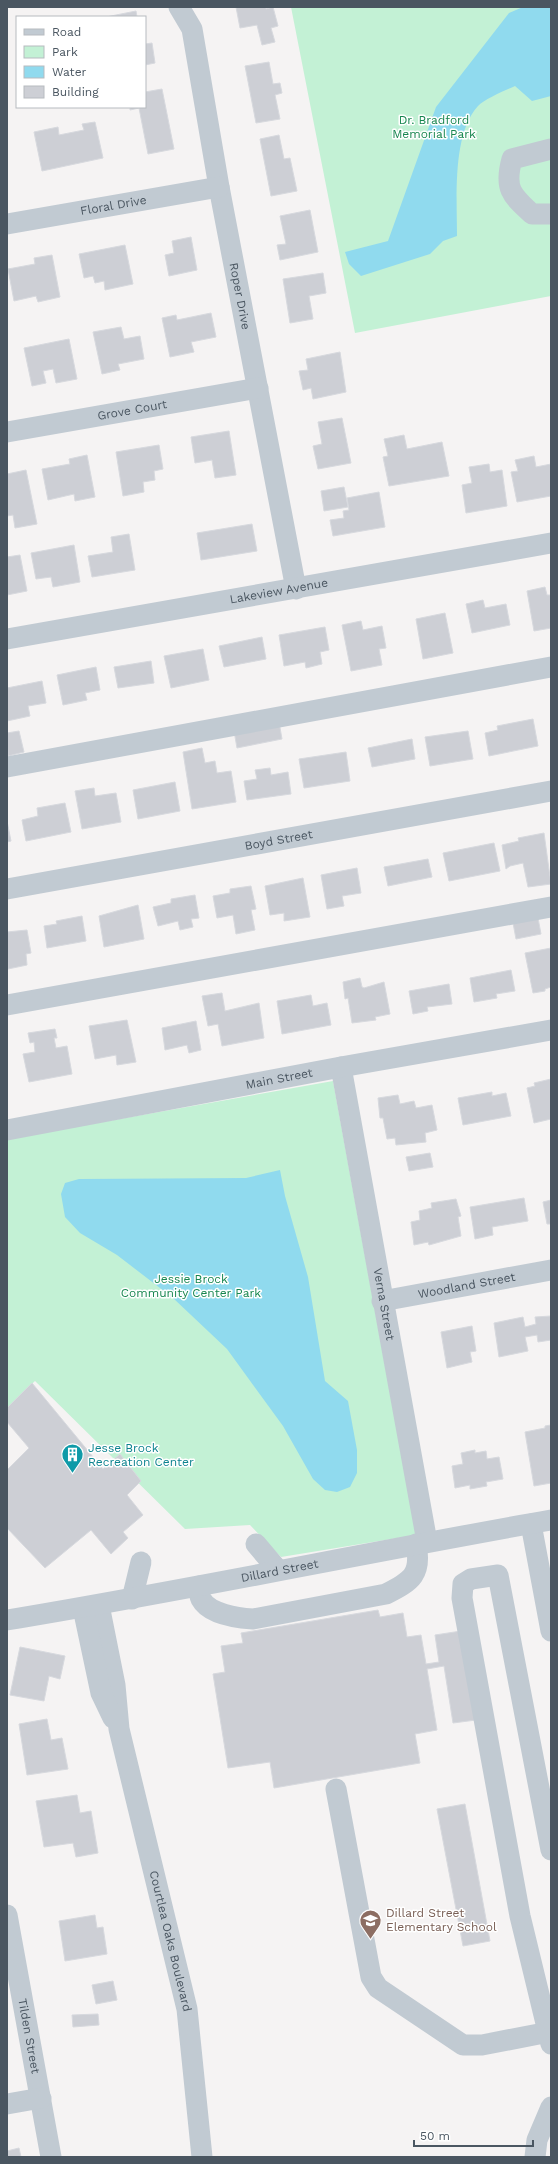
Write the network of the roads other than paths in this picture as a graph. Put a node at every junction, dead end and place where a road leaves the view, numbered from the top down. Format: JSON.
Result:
{"nodes":[{"id":1,"x":179,"y":7,"type":"edge"},
{"id":2,"x":551,"y":149,"type":"edge"},
{"id":3,"x":219,"y":187,"type":"junction"},
{"id":4,"x":551,"y":214,"type":"edge"},
{"id":5,"x":7,"y":224,"type":"edge"},
{"id":6,"x":258,"y":388,"type":"junction"},
{"id":7,"x":7,"y":432,"type":"edge"},
{"id":8,"x":551,"y":543,"type":"edge"},
{"id":9,"x":296,"y":589,"type":"junction"},
{"id":10,"x":7,"y":639,"type":"edge"},
{"id":11,"x":551,"y":667,"type":"edge"},
{"id":12,"x":7,"y":767,"type":"edge"},
{"id":13,"x":551,"y":791,"type":"edge"},
{"id":14,"x":7,"y":889,"type":"edge"},
{"id":15,"x":551,"y":907,"type":"edge"},
{"id":16,"x":7,"y":1005,"type":"edge"},
{"id":17,"x":551,"y":1030,"type":"edge"},
{"id":18,"x":341,"y":1067,"type":"junction"},
{"id":19,"x":7,"y":1130,"type":"edge"},
{"id":20,"x":551,"y":1270,"type":"edge"},
{"id":21,"x":382,"y":1301,"type":"junction"},
{"id":22,"x":551,"y":1520,"type":"edge"},
{"id":23,"x":531,"y":1524,"type":"junction"},
{"id":24,"x":421,"y":1543,"type":"junction"},
{"id":25,"x":256,"y":1544,"type":"dead end"},
{"id":26,"x":141,"y":1562,"type":"dead end"},
{"id":27,"x":278,"y":1570,"type":"junction"},
{"id":28,"x":199,"y":1586,"type":"junction"},
{"id":29,"x":132,"y":1599,"type":"junction"},
{"id":30,"x":91,"y":1606,"type":"junction"},
{"id":31,"x":7,"y":1620,"type":"edge"},
{"id":32,"x":551,"y":1631,"type":"edge"},
{"id":33,"x":336,"y":1789,"type":"dead end"},
{"id":34,"x":551,"y":1850,"type":"edge"},
{"id":35,"x":7,"y":1915,"type":"edge"},
{"id":36,"x":551,"y":1975,"type":"edge"},
{"id":37,"x":543,"y":2006,"type":"junction"},
{"id":38,"x":550,"y":2038,"type":"edge"},
{"id":39,"x":41,"y":2098,"type":"junction"},
{"id":40,"x":7,"y":2104,"type":"edge"},
{"id":41,"x":551,"y":2107,"type":"edge"},
{"id":42,"x":51,"y":2157,"type":"edge"},
{"id":43,"x":202,"y":2157,"type":"edge"},
{"id":44,"x":535,"y":2157,"type":"edge"}],
"edges":[{"from":1,"to":3,"type":"street","name":"Roper Drive"},
{"from":2,"to":4,"type":"street"},
{"from":3,"to":5,"type":"street","name":"Floral Drive"},
{"from":3,"to":6,"type":"street","name":"Roper Drive"},
{"from":6,"to":7,"type":"street","name":"Grove Court"},
{"from":6,"to":9,"type":"street","name":"Roper Drive"},
{"from":8,"to":9,"type":"street","name":"Lakeview Avenue"},
{"from":9,"to":10,"type":"street","name":"Lakeview Avenue"},
{"from":11,"to":12,"type":"street"},
{"from":13,"to":14,"type":"street","name":"Boyd Street"},
{"from":15,"to":16,"type":"street"},
{"from":17,"to":18,"type":"street","name":"Main Street"},
{"from":18,"to":19,"type":"street","name":"Main Street"},
{"from":18,"to":21,"type":"street","name":"Verna Street"},
{"from":20,"to":21,"type":"street","name":"Woodland Street"},
{"from":21,"to":24,"type":"street","name":"Verna Street"},
{"from":22,"to":23,"type":"street","name":"Dillard Street"},
{"from":23,"to":24,"type":"street","name":"Dillard Street"},
{"from":23,"to":32,"type":"street"},
{"from":24,"to":27,"type":"street","name":"Dillard Street"},
{"from":24,"to":28,"type":"street","name":"Verna Street"},
{"from":25,"to":27,"type":"street"},
{"from":26,"to":29,"type":"street"},
{"from":27,"to":28,"type":"street","name":"Dillard Street"},
{"from":28,"to":29,"type":"street","name":"Dillard Street"},
{"from":29,"to":30,"type":"street","name":"Dillard Street"},
{"from":30,"to":31,"type":"street","name":"Dillard Street"},
{"from":30,"to":43,"type":"street","name":"Courtlea Oaks Boulevard"},
{"from":33,"to":38,"type":"street"},
{"from":34,"to":37,"type":"street"},
{"from":35,"to":39,"type":"street","name":"Tilden Street"},
{"from":36,"to":37,"type":"street"},
{"from":37,"to":38,"type":"street"},
{"from":39,"to":40,"type":"street"},
{"from":39,"to":42,"type":"street","name":"Tilden Street"},
{"from":41,"to":44,"type":"street"}]}
